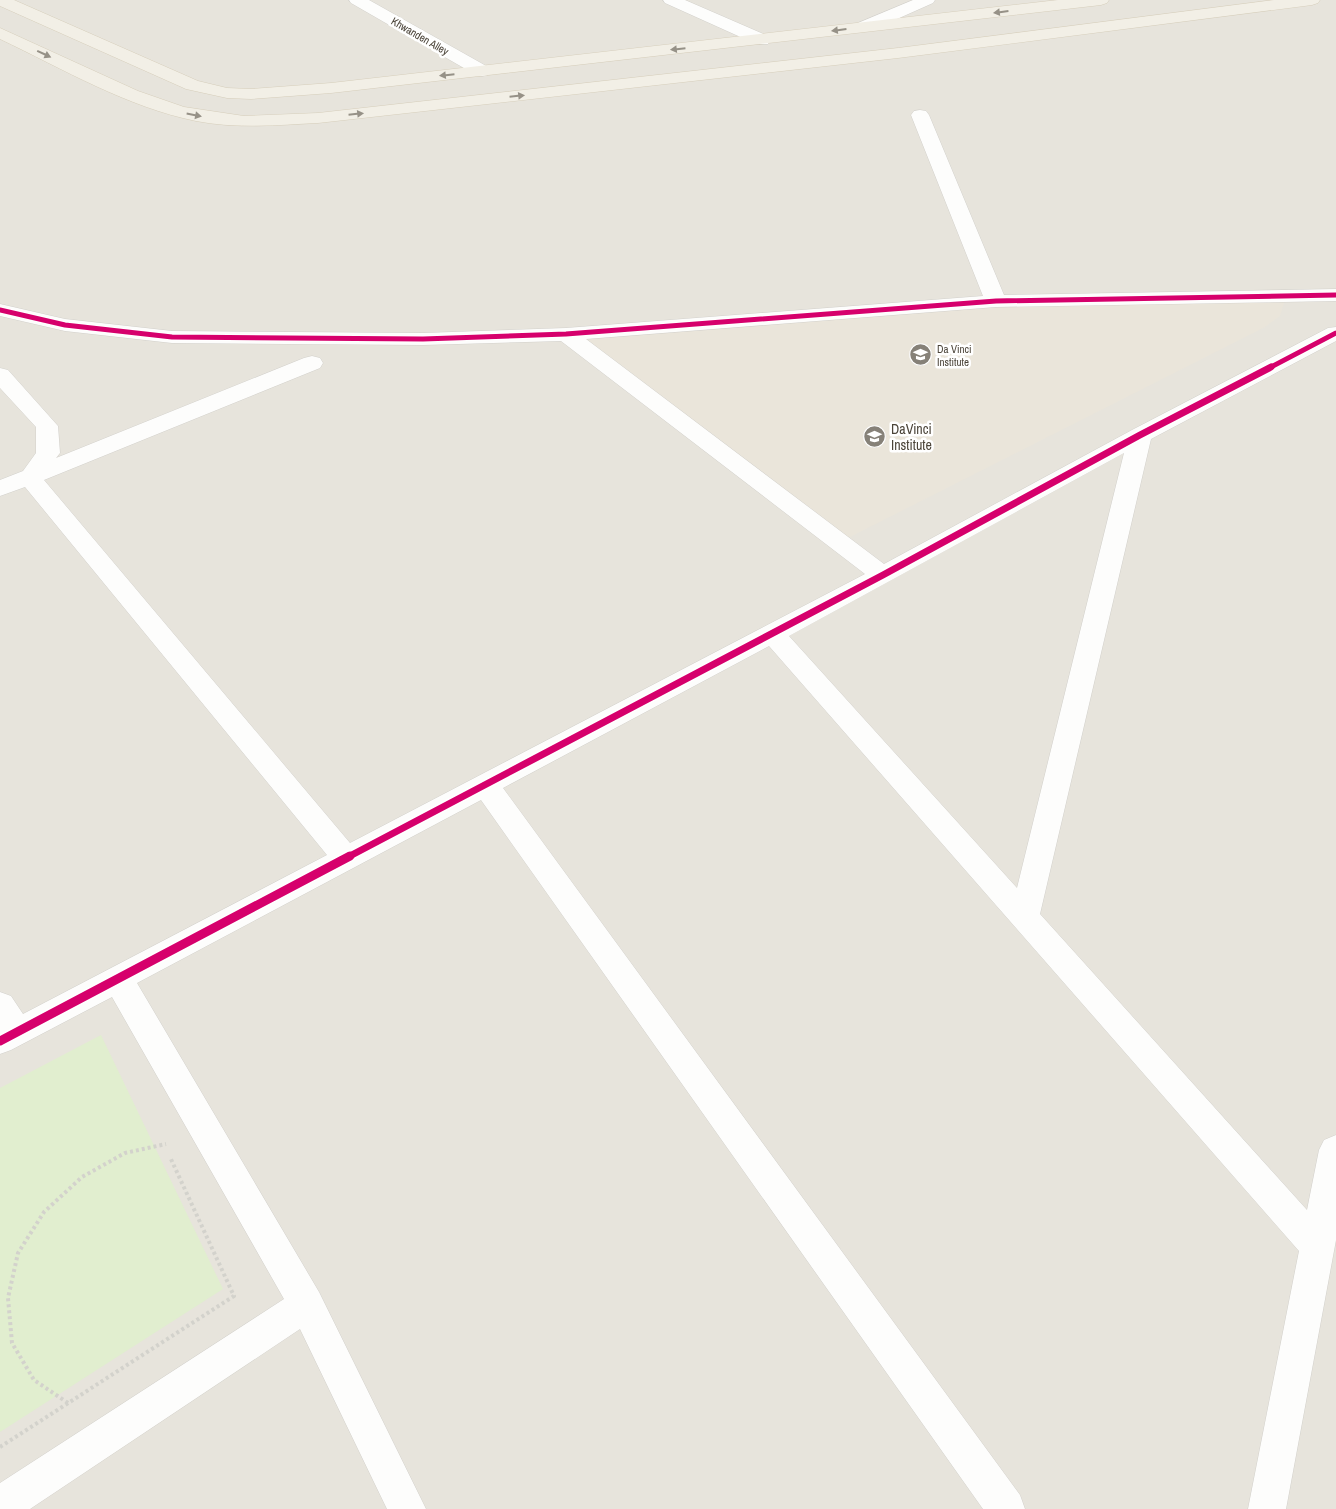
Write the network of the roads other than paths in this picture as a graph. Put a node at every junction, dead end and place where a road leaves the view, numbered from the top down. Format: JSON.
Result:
{"nodes":[{"id":1,"x":1,"y":0,"type":"edge"},
{"id":2,"x":357,"y":0,"type":"edge"},
{"id":3,"x":671,"y":0,"type":"edge"},
{"id":4,"x":927,"y":0,"type":"edge"},
{"id":5,"x":1102,"y":0,"type":"edge"},
{"id":6,"x":1312,"y":0,"type":"edge"},
{"id":7,"x":864,"y":27,"type":"junction"},
{"id":8,"x":0,"y":33,"type":"edge"},
{"id":9,"x":762,"y":40,"type":"junction"},
{"id":10,"x":482,"y":71,"type":"junction"},
{"id":11,"x":920,"y":115,"type":"dead end"},
{"id":12,"x":1336,"y":295,"type":"edge"},
{"id":13,"x":996,"y":300,"type":"junction"},
{"id":14,"x":5,"y":315,"type":"edge"},
{"id":15,"x":1336,"y":333,"type":"edge"},
{"id":16,"x":566,"y":334,"type":"junction"},
{"id":17,"x":312,"y":363,"type":"dead end"},
{"id":18,"x":0,"y":375,"type":"edge"},
{"id":19,"x":1140,"y":434,"type":"junction"},
{"id":20,"x":30,"y":478,"type":"junction"},
{"id":21,"x":0,"y":489,"type":"edge"},
{"id":22,"x":883,"y":575,"type":"junction"},
{"id":23,"x":772,"y":633,"type":"junction"},
{"id":24,"x":486,"y":785,"type":"junction"},
{"id":25,"x":346,"y":858,"type":"junction"},
{"id":26,"x":1024,"y":918,"type":"junction"},
{"id":27,"x":118,"y":979,"type":"junction"},
{"id":28,"x":0,"y":1005,"type":"edge"},
{"id":29,"x":8,"y":1036,"type":"edge"},
{"id":30,"x":1336,"y":1150,"type":"edge"},
{"id":31,"x":1317,"y":1246,"type":"junction"},
{"id":32,"x":306,"y":1304,"type":"junction"},
{"id":33,"x":0,"y":1506,"type":"edge"},
{"id":34,"x":407,"y":1509,"type":"edge"},
{"id":35,"x":1006,"y":1509,"type":"edge"},
{"id":36,"x":1267,"y":1509,"type":"edge"}],
"edges":[{"from":10,"to":1,"type":"main road","one_way":true},
{"from":2,"to":10,"type":"street","name":"Khwanden Alley"},
{"from":3,"to":9,"type":"street"},
{"from":4,"to":7,"type":"street"},
{"from":5,"to":7,"type":"main road","one_way":true},
{"from":8,"to":6,"type":"main road","one_way":true},
{"from":7,"to":9,"type":"main road","one_way":true},
{"from":9,"to":10,"type":"main road","one_way":true},
{"from":11,"to":13,"type":"street"},
{"from":12,"to":13,"type":"street"},
{"from":13,"to":16,"type":"street"},
{"from":14,"to":16,"type":"street"},
{"from":15,"to":19,"type":"street"},
{"from":16,"to":22,"type":"street"},
{"from":17,"to":20,"type":"street"},
{"from":18,"to":20,"type":"street"},
{"from":19,"to":22,"type":"street"},
{"from":19,"to":26,"type":"street"},
{"from":20,"to":21,"type":"street"},
{"from":20,"to":25,"type":"street"},
{"from":22,"to":23,"type":"street"},
{"from":23,"to":24,"type":"street"},
{"from":23,"to":26,"type":"street"},
{"from":24,"to":25,"type":"street"},
{"from":24,"to":35,"type":"street"},
{"from":25,"to":27,"type":"street"},
{"from":26,"to":31,"type":"street"},
{"from":27,"to":29,"type":"street"},
{"from":27,"to":32,"type":"street"},
{"from":28,"to":29,"type":"street"},
{"from":30,"to":31,"type":"street"},
{"from":31,"to":36,"type":"street"},
{"from":32,"to":33,"type":"street"},
{"from":32,"to":34,"type":"street"}]}
